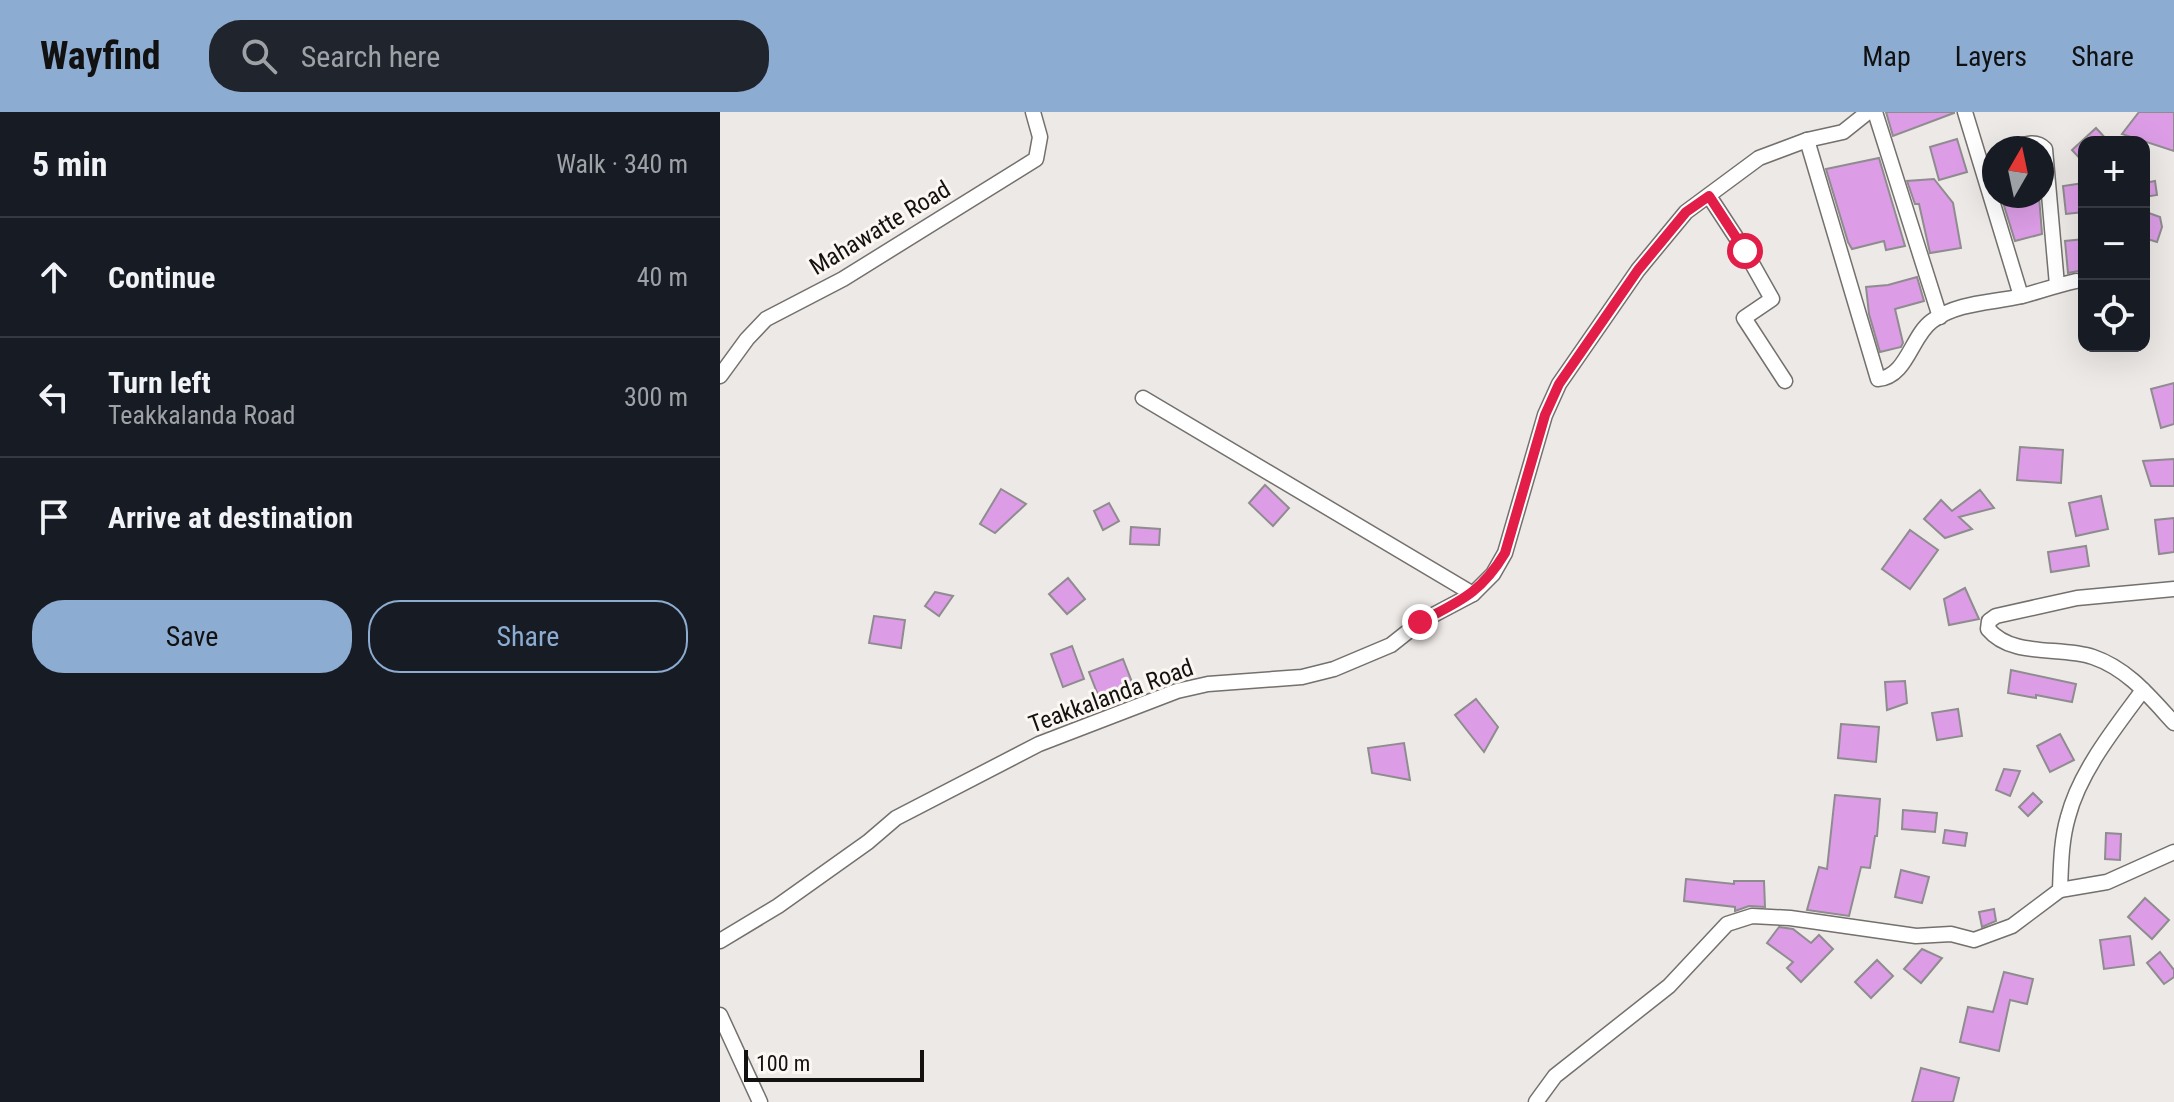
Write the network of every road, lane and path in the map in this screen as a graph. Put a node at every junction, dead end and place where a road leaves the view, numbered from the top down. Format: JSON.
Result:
{"nodes":[{"id":1,"x":1033,"y":112,"type":"edge"},
{"id":2,"x":1868,"y":112,"type":"edge"},
{"id":3,"x":1875,"y":112,"type":"edge"},
{"id":4,"x":1965,"y":112,"type":"edge"},
{"id":5,"x":1807,"y":140,"type":"junction"},
{"id":6,"x":1982,"y":147,"type":"edge"},
{"id":7,"x":1709,"y":196,"type":"junction"},
{"id":8,"x":1999,"y":208,"type":"edge"},
{"id":9,"x":2050,"y":208,"type":"edge"},
{"id":10,"x":2076,"y":281,"type":"dead end"},
{"id":11,"x":2057,"y":285,"type":"junction"},
{"id":12,"x":2021,"y":296,"type":"junction"},
{"id":13,"x":1940,"y":317,"type":"junction"},
{"id":14,"x":720,"y":376,"type":"edge"},
{"id":15,"x":1785,"y":381,"type":"dead end"},
{"id":16,"x":1143,"y":398,"type":"dead end"},
{"id":17,"x":2174,"y":589,"type":"edge"},
{"id":18,"x":1473,"y":594,"type":"junction"},
{"id":19,"x":2143,"y":690,"type":"junction"},
{"id":20,"x":2174,"y":723,"type":"edge"},
{"id":21,"x":2174,"y":852,"type":"edge"},
{"id":22,"x":2060,"y":890,"type":"junction"},
{"id":23,"x":720,"y":941,"type":"edge"},
{"id":24,"x":720,"y":1015,"type":"edge"},
{"id":25,"x":760,"y":1102,"type":"edge"},
{"id":26,"x":1536,"y":1102,"type":"edge"}],
"edges":[{"from":1,"to":14,"type":"street","name":"Mahawatte Road"},
{"from":2,"to":5,"type":"street","name":"Teakkalanda Road"},
{"from":3,"to":13,"type":"street"},
{"from":4,"to":6,"type":"street"},
{"from":5,"to":7,"type":"street","name":"Teakkalanda Road"},
{"from":5,"to":13,"type":"street"},
{"from":7,"to":15,"type":"street"},
{"from":7,"to":18,"type":"street","name":"Teakkalanda Road"},
{"from":8,"to":12,"type":"street"},
{"from":9,"to":11,"type":"street"},
{"from":10,"to":11,"type":"street"},
{"from":11,"to":12,"type":"street"},
{"from":12,"to":13,"type":"street"},
{"from":16,"to":18,"type":"street"},
{"from":17,"to":19,"type":"street"},
{"from":18,"to":23,"type":"street","name":"Teakkalanda Road"},
{"from":19,"to":20,"type":"street"},
{"from":19,"to":22,"type":"street"},
{"from":21,"to":22,"type":"street"},
{"from":22,"to":26,"type":"street"},
{"from":24,"to":25,"type":"street"}]}
